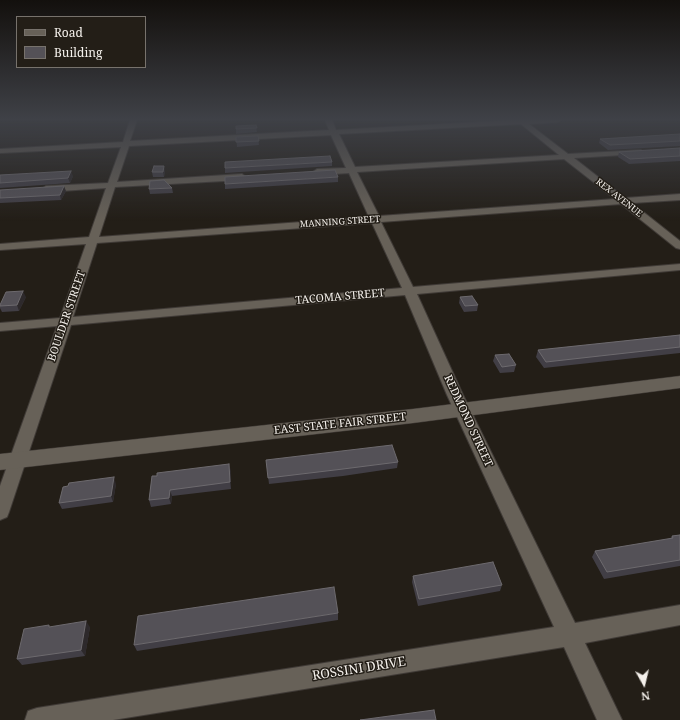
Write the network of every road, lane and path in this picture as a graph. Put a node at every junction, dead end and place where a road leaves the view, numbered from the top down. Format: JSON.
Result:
{"nodes":[{"id":1,"x":123,"y":154,"type":"edge"},
{"id":2,"x":344,"y":154,"type":"edge"},
{"id":3,"x":562,"y":154,"type":"edge"},
{"id":4,"x":605,"y":154,"type":"edge"},
{"id":5,"x":565,"y":156,"type":"junction"},
{"id":6,"x":352,"y":170,"type":"junction"},
{"id":7,"x":308,"y":172,"type":"edge"},
{"id":8,"x":253,"y":176,"type":"edge"},
{"id":9,"x":112,"y":184,"type":"junction"},
{"id":10,"x":40,"y":189,"type":"edge"},
{"id":11,"x":680,"y":197,"type":"edge"},
{"id":12,"x":622,"y":201,"type":"junction"},
{"id":13,"x":375,"y":220,"type":"junction"},
{"id":14,"x":93,"y":240,"type":"junction"},
{"id":15,"x":680,"y":246,"type":"edge"},
{"id":16,"x":0,"y":247,"type":"edge"},
{"id":17,"x":680,"y":267,"type":"edge"},
{"id":18,"x":409,"y":291,"type":"junction"},
{"id":19,"x":66,"y":321,"type":"junction"},
{"id":20,"x":0,"y":327,"type":"edge"},
{"id":21,"x":680,"y":382,"type":"edge"},
{"id":22,"x":462,"y":409,"type":"junction"},
{"id":23,"x":9,"y":461,"type":"edge"},
{"id":24,"x":0,"y":512,"type":"edge"},
{"id":25,"x":680,"y":615,"type":"edge"},
{"id":26,"x":569,"y":635,"type":"junction"},
{"id":27,"x":37,"y":720,"type":"edge"},
{"id":28,"x":610,"y":720,"type":"edge"}],
"edges":[{"from":1,"to":9,"type":"street","name":"BOULDER STREET"},
{"from":2,"to":6,"type":"street","name":"REDMOND STREET"},
{"from":3,"to":5,"type":"street","name":"REX AVENUE"},
{"from":4,"to":5,"type":"street"},
{"from":5,"to":6,"type":"street"},
{"from":5,"to":12,"type":"street","name":"REX AVENUE"},
{"from":6,"to":7,"type":"street"},
{"from":6,"to":13,"type":"street","name":"REDMOND STREET"},
{"from":8,"to":9,"type":"street"},
{"from":9,"to":10,"type":"street"},
{"from":9,"to":14,"type":"street","name":"BOULDER STREET"},
{"from":11,"to":12,"type":"street","name":"MANNING STREET"},
{"from":12,"to":13,"type":"street","name":"MANNING STREET"},
{"from":12,"to":15,"type":"street","name":"REX AVENUE"},
{"from":13,"to":14,"type":"street","name":"MANNING STREET"},
{"from":13,"to":18,"type":"street","name":"REDMOND STREET"},
{"from":14,"to":16,"type":"street","name":"MANNING STREET"},
{"from":14,"to":19,"type":"street","name":"BOULDER STREET"},
{"from":17,"to":18,"type":"street","name":"TACOMA STREET"},
{"from":18,"to":19,"type":"street","name":"TACOMA STREET"},
{"from":18,"to":22,"type":"street","name":"REDMOND STREET"},
{"from":19,"to":20,"type":"street","name":"TACOMA STREET"},
{"from":19,"to":23,"type":"street","name":"BOULDER STREET"},
{"from":21,"to":22,"type":"street","name":"EAST STATE FAIR STREET"},
{"from":22,"to":23,"type":"street","name":"EAST STATE FAIR STREET"},
{"from":22,"to":26,"type":"street","name":"REDMOND STREET"},
{"from":23,"to":24,"type":"street","name":"BOULDER STREET"},
{"from":25,"to":26,"type":"street","name":"ROSSINI DRIVE"},
{"from":26,"to":27,"type":"street","name":"ROSSINI DRIVE"},
{"from":26,"to":28,"type":"street","name":"REDMOND STREET"}]}
